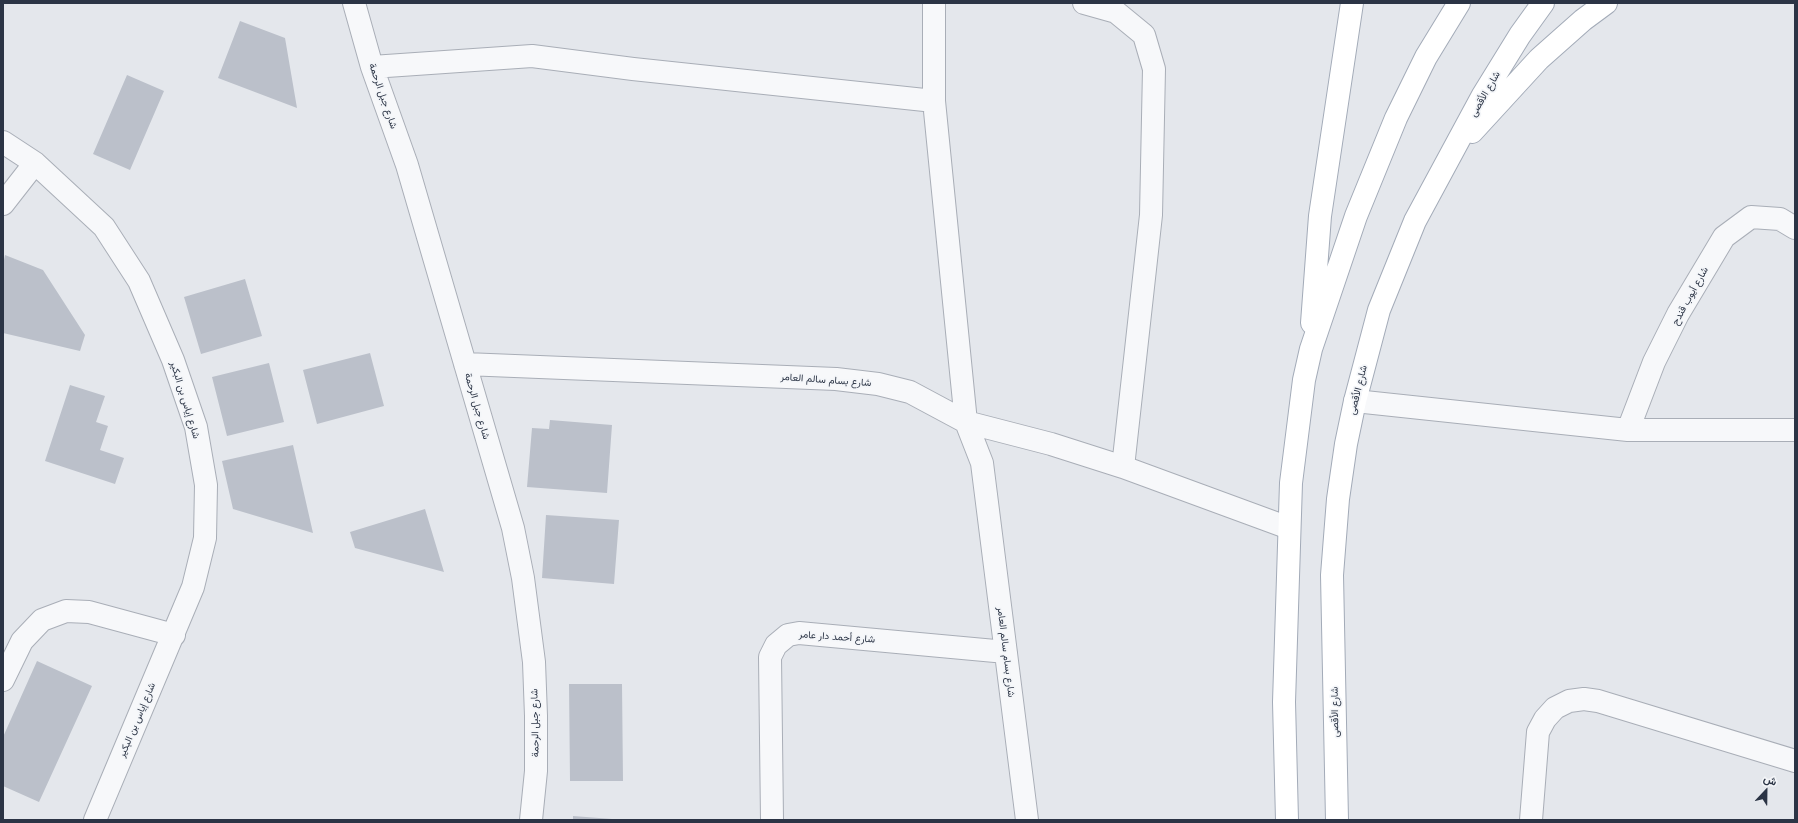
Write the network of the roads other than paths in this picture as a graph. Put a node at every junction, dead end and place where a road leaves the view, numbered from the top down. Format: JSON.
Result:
{"nodes":[{"id":1,"x":354,"y":3,"type":"edge"},
{"id":2,"x":934,"y":3,"type":"edge"},
{"id":3,"x":1084,"y":3,"type":"edge"},
{"id":4,"x":1352,"y":3,"type":"edge"},
{"id":5,"x":1459,"y":3,"type":"edge"},
{"id":6,"x":1543,"y":3,"type":"edge"},
{"id":7,"x":1606,"y":3,"type":"edge"},
{"id":8,"x":372,"y":66,"type":"junction"},
{"id":9,"x":934,"y":101,"type":"junction"},
{"id":10,"x":3,"y":142,"type":"edge"},
{"id":11,"x":1450,"y":157,"type":"junction"},
{"id":12,"x":35,"y":163,"type":"junction"},
{"id":13,"x":3,"y":204,"type":"edge"},
{"id":14,"x":1795,"y":228,"type":"edge"},
{"id":15,"x":1311,"y":349,"type":"junction"},
{"id":16,"x":465,"y":364,"type":"junction"},
{"id":17,"x":1355,"y":401,"type":"junction"},
{"id":18,"x":966,"y":422,"type":"junction"},
{"id":19,"x":1628,"y":430,"type":"junction"},
{"id":20,"x":1795,"y":430,"type":"edge"},
{"id":21,"x":1123,"y":467,"type":"junction"},
{"id":22,"x":1289,"y":528,"type":"junction"},
{"id":23,"x":174,"y":635,"type":"junction"},
{"id":24,"x":1006,"y":652,"type":"junction"},
{"id":25,"x":3,"y":680,"type":"edge"},
{"id":26,"x":1795,"y":761,"type":"edge"},
{"id":27,"x":95,"y":820,"type":"edge"},
{"id":28,"x":531,"y":820,"type":"edge"},
{"id":29,"x":772,"y":820,"type":"edge"},
{"id":30,"x":1027,"y":820,"type":"edge"},
{"id":31,"x":1287,"y":820,"type":"edge"},
{"id":32,"x":1337,"y":820,"type":"edge"},
{"id":33,"x":1531,"y":820,"type":"edge"}],
"edges":[{"from":1,"to":8,"type":"street","name":"شارع جبل الرحمة"},
{"from":2,"to":9,"type":"street"},
{"from":3,"to":21,"type":"street"},
{"from":4,"to":15,"type":"main road"},
{"from":5,"to":15,"type":"main road"},
{"from":6,"to":11,"type":"main road","name":"شارع الأقصى"},
{"from":7,"to":11,"type":"main road"},
{"from":8,"to":9,"type":"street"},
{"from":8,"to":16,"type":"street","name":"شارع جبل الرحمة"},
{"from":9,"to":18,"type":"street"},
{"from":10,"to":12,"type":"street","name":"شارع إياس بن البكير"},
{"from":11,"to":17,"type":"main road","name":"شارع الأقصى"},
{"from":12,"to":13,"type":"street"},
{"from":12,"to":23,"type":"street","name":"شارع إياس بن البكير"},
{"from":14,"to":19,"type":"street","name":"شارع أيوب قندح"},
{"from":15,"to":22,"type":"main road"},
{"from":16,"to":18,"type":"street","name":"شارع بسام سالم العامر"},
{"from":16,"to":28,"type":"street","name":"شارع جبل الرحمة"},
{"from":17,"to":19,"type":"street"},
{"from":17,"to":32,"type":"main road","name":"شارع الأقصى"},
{"from":18,"to":21,"type":"street"},
{"from":18,"to":24,"type":"street","name":"شارع بسام سالم العامر"},
{"from":19,"to":20,"type":"street"},
{"from":21,"to":22,"type":"street"},
{"from":22,"to":31,"type":"main road"},
{"from":23,"to":25,"type":"street"},
{"from":23,"to":27,"type":"street","name":"شارع إياس بن البكير"},
{"from":24,"to":29,"type":"street","name":"شارع أحمد دار عامر"},
{"from":24,"to":30,"type":"street","name":"شارع بسام سالم العامر"},
{"from":26,"to":33,"type":"street"}]}
